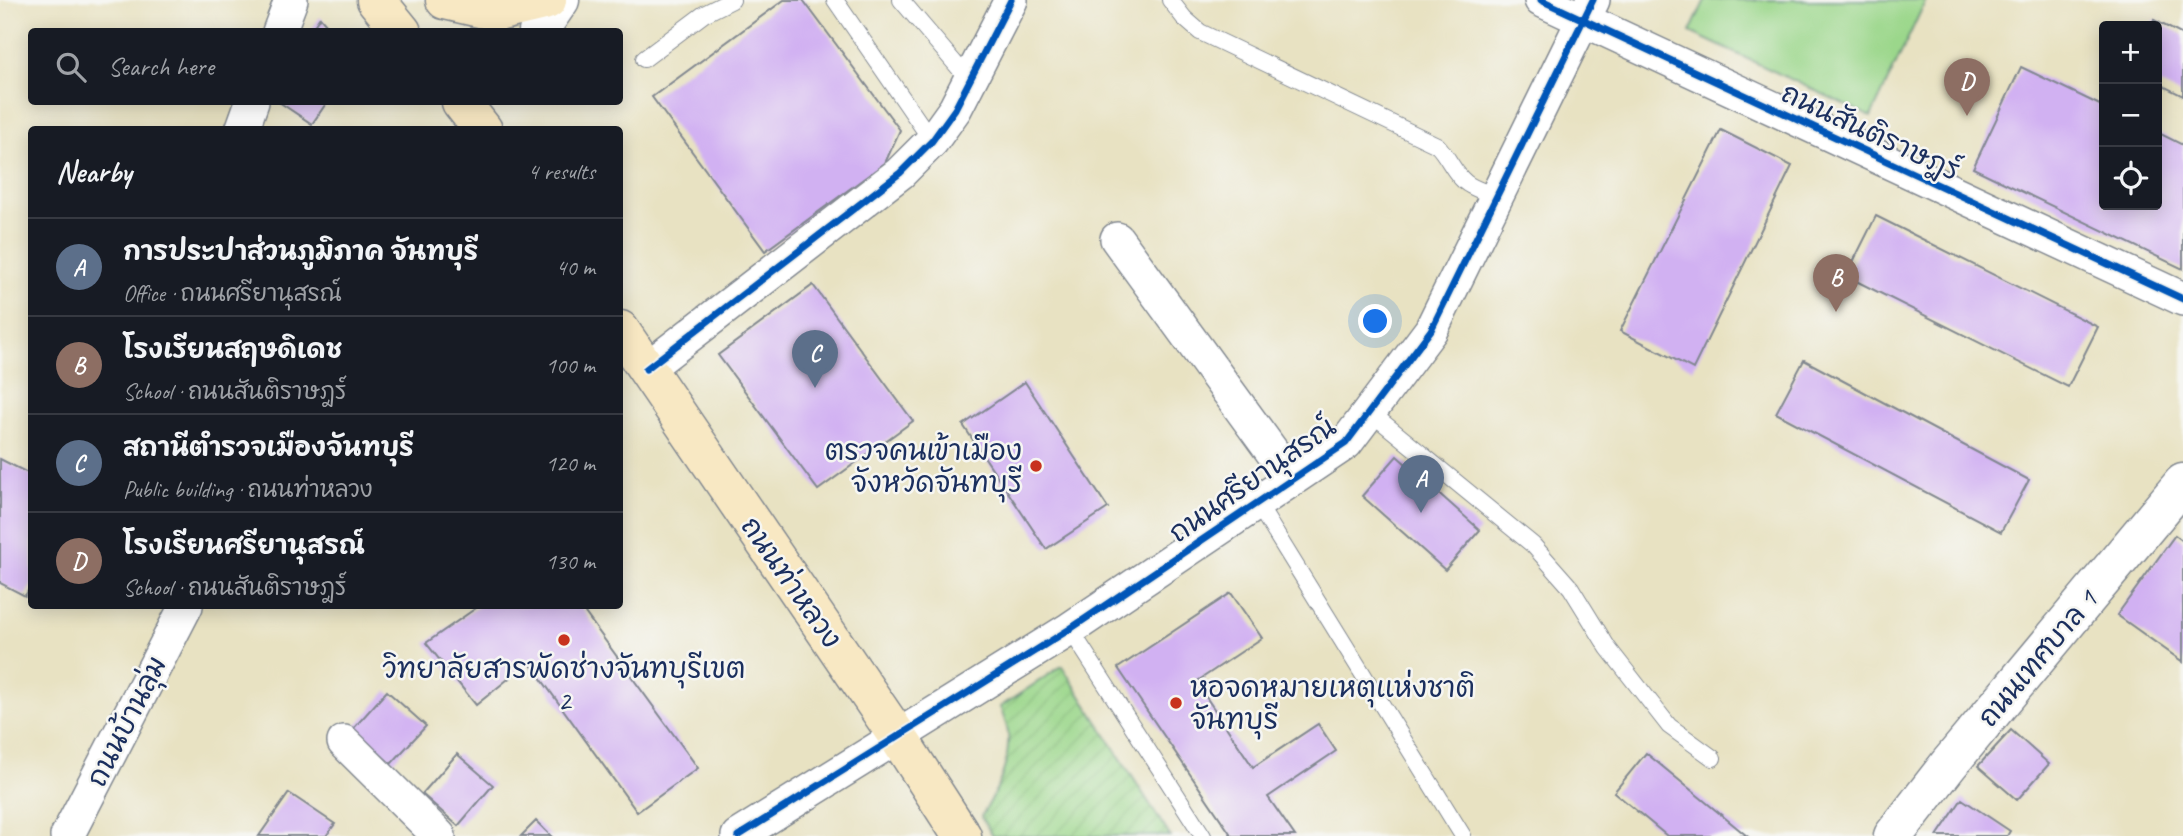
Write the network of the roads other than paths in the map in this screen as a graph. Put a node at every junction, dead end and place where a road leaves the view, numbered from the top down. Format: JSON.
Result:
{"nodes":[{"id":1,"x":291,"y":0,"type":"edge"},
{"id":2,"x":376,"y":0,"type":"edge"},
{"id":3,"x":445,"y":0,"type":"edge"},
{"id":4,"x":547,"y":0,"type":"edge"},
{"id":5,"x":560,"y":0,"type":"edge"},
{"id":6,"x":732,"y":0,"type":"edge"},
{"id":7,"x":835,"y":0,"type":"edge"},
{"id":8,"x":901,"y":0,"type":"edge"},
{"id":9,"x":1011,"y":0,"type":"edge"},
{"id":10,"x":1170,"y":0,"type":"edge"},
{"id":11,"x":1541,"y":0,"type":"edge"},
{"id":12,"x":1588,"y":10,"type":"edge"},
{"id":13,"x":280,"y":28,"type":"edge"},
{"id":14,"x":399,"y":28,"type":"edge"},
{"id":15,"x":541,"y":28,"type":"edge"},
{"id":16,"x":644,"y":59,"type":"dead end"},
{"id":17,"x":970,"y":81,"type":"junction"},
{"id":18,"x":252,"y":105,"type":"edge"},
{"id":19,"x":244,"y":126,"type":"edge"},
{"id":20,"x":932,"y":141,"type":"junction"},
{"id":21,"x":1496,"y":197,"type":"junction"},
{"id":22,"x":1117,"y":239,"type":"dead end"},
{"id":23,"x":2183,"y":299,"type":"edge"},
{"id":24,"x":623,"y":334,"type":"edge"},
{"id":25,"x":646,"y":369,"type":"junction"},
{"id":26,"x":1370,"y":412,"type":"junction"},
{"id":27,"x":1292,"y":479,"type":"junction"},
{"id":28,"x":2183,"y":483,"type":"edge"},
{"id":29,"x":1257,"y":503,"type":"junction"},
{"id":30,"x":184,"y":609,"type":"edge"},
{"id":31,"x":1070,"y":629,"type":"junction"},
{"id":32,"x":898,"y":737,"type":"junction"},
{"id":33,"x":344,"y":742,"type":"dead end"},
{"id":34,"x":1713,"y":758,"type":"dead end"},
{"id":35,"x":66,"y":836,"type":"edge"},
{"id":36,"x":439,"y":836,"type":"edge"},
{"id":37,"x":738,"y":836,"type":"edge"},
{"id":38,"x":962,"y":836,"type":"edge"},
{"id":39,"x":1203,"y":836,"type":"edge"},
{"id":40,"x":1463,"y":836,"type":"edge"},
{"id":41,"x":1893,"y":836,"type":"edge"}],
"edges":[{"from":1,"to":13,"type":"street"},
{"from":2,"to":14,"type":"main road"},
{"from":3,"to":4,"type":"main road"},
{"from":5,"to":15,"type":"street"},
{"from":6,"to":16,"type":"lane"},
{"from":7,"to":20,"type":"lane"},
{"from":8,"to":17,"type":"lane"},
{"from":9,"to":17,"type":"street"},
{"from":10,"to":21,"type":"lane"},
{"from":11,"to":12,"type":"street","name":"ถนนสันติราษฎร์"},
{"from":12,"to":21,"type":"street","name":"ถนนศรียานุสรณ์"},
{"from":12,"to":23,"type":"street","name":"ถนนสันติราษฎร์"},
{"from":17,"to":20,"type":"street"},
{"from":18,"to":19,"type":"street"},
{"from":20,"to":25,"type":"street"},
{"from":21,"to":26,"type":"street","name":"ถนนศรียานุสรณ์"},
{"from":22,"to":27,"type":"street"},
{"from":24,"to":25,"type":"main road","name":"ถนนท่าหลวง"},
{"from":25,"to":32,"type":"main road","name":"ถนนท่าหลวง"},
{"from":26,"to":27,"type":"street","name":"ถนนศรียานุสรณ์"},
{"from":26,"to":34,"type":"lane"},
{"from":27,"to":29,"type":"street","name":"ถนนศรียานุสรณ์"},
{"from":28,"to":41,"type":"street","name":"ถนนเทศบาล 1"},
{"from":29,"to":31,"type":"street","name":"ถนนศรียานุสรณ์"},
{"from":29,"to":40,"type":"lane"},
{"from":30,"to":35,"type":"street","name":"ถนนบ้านลุ่ม"},
{"from":31,"to":32,"type":"street","name":"ถนนศรียานุสรณ์"},
{"from":31,"to":39,"type":"lane"},
{"from":32,"to":37,"type":"street","name":"ถนนศรียานุสรณ์"},
{"from":32,"to":38,"type":"main road","name":"ถนนท่าหลวง"},
{"from":33,"to":36,"type":"street"}]}
